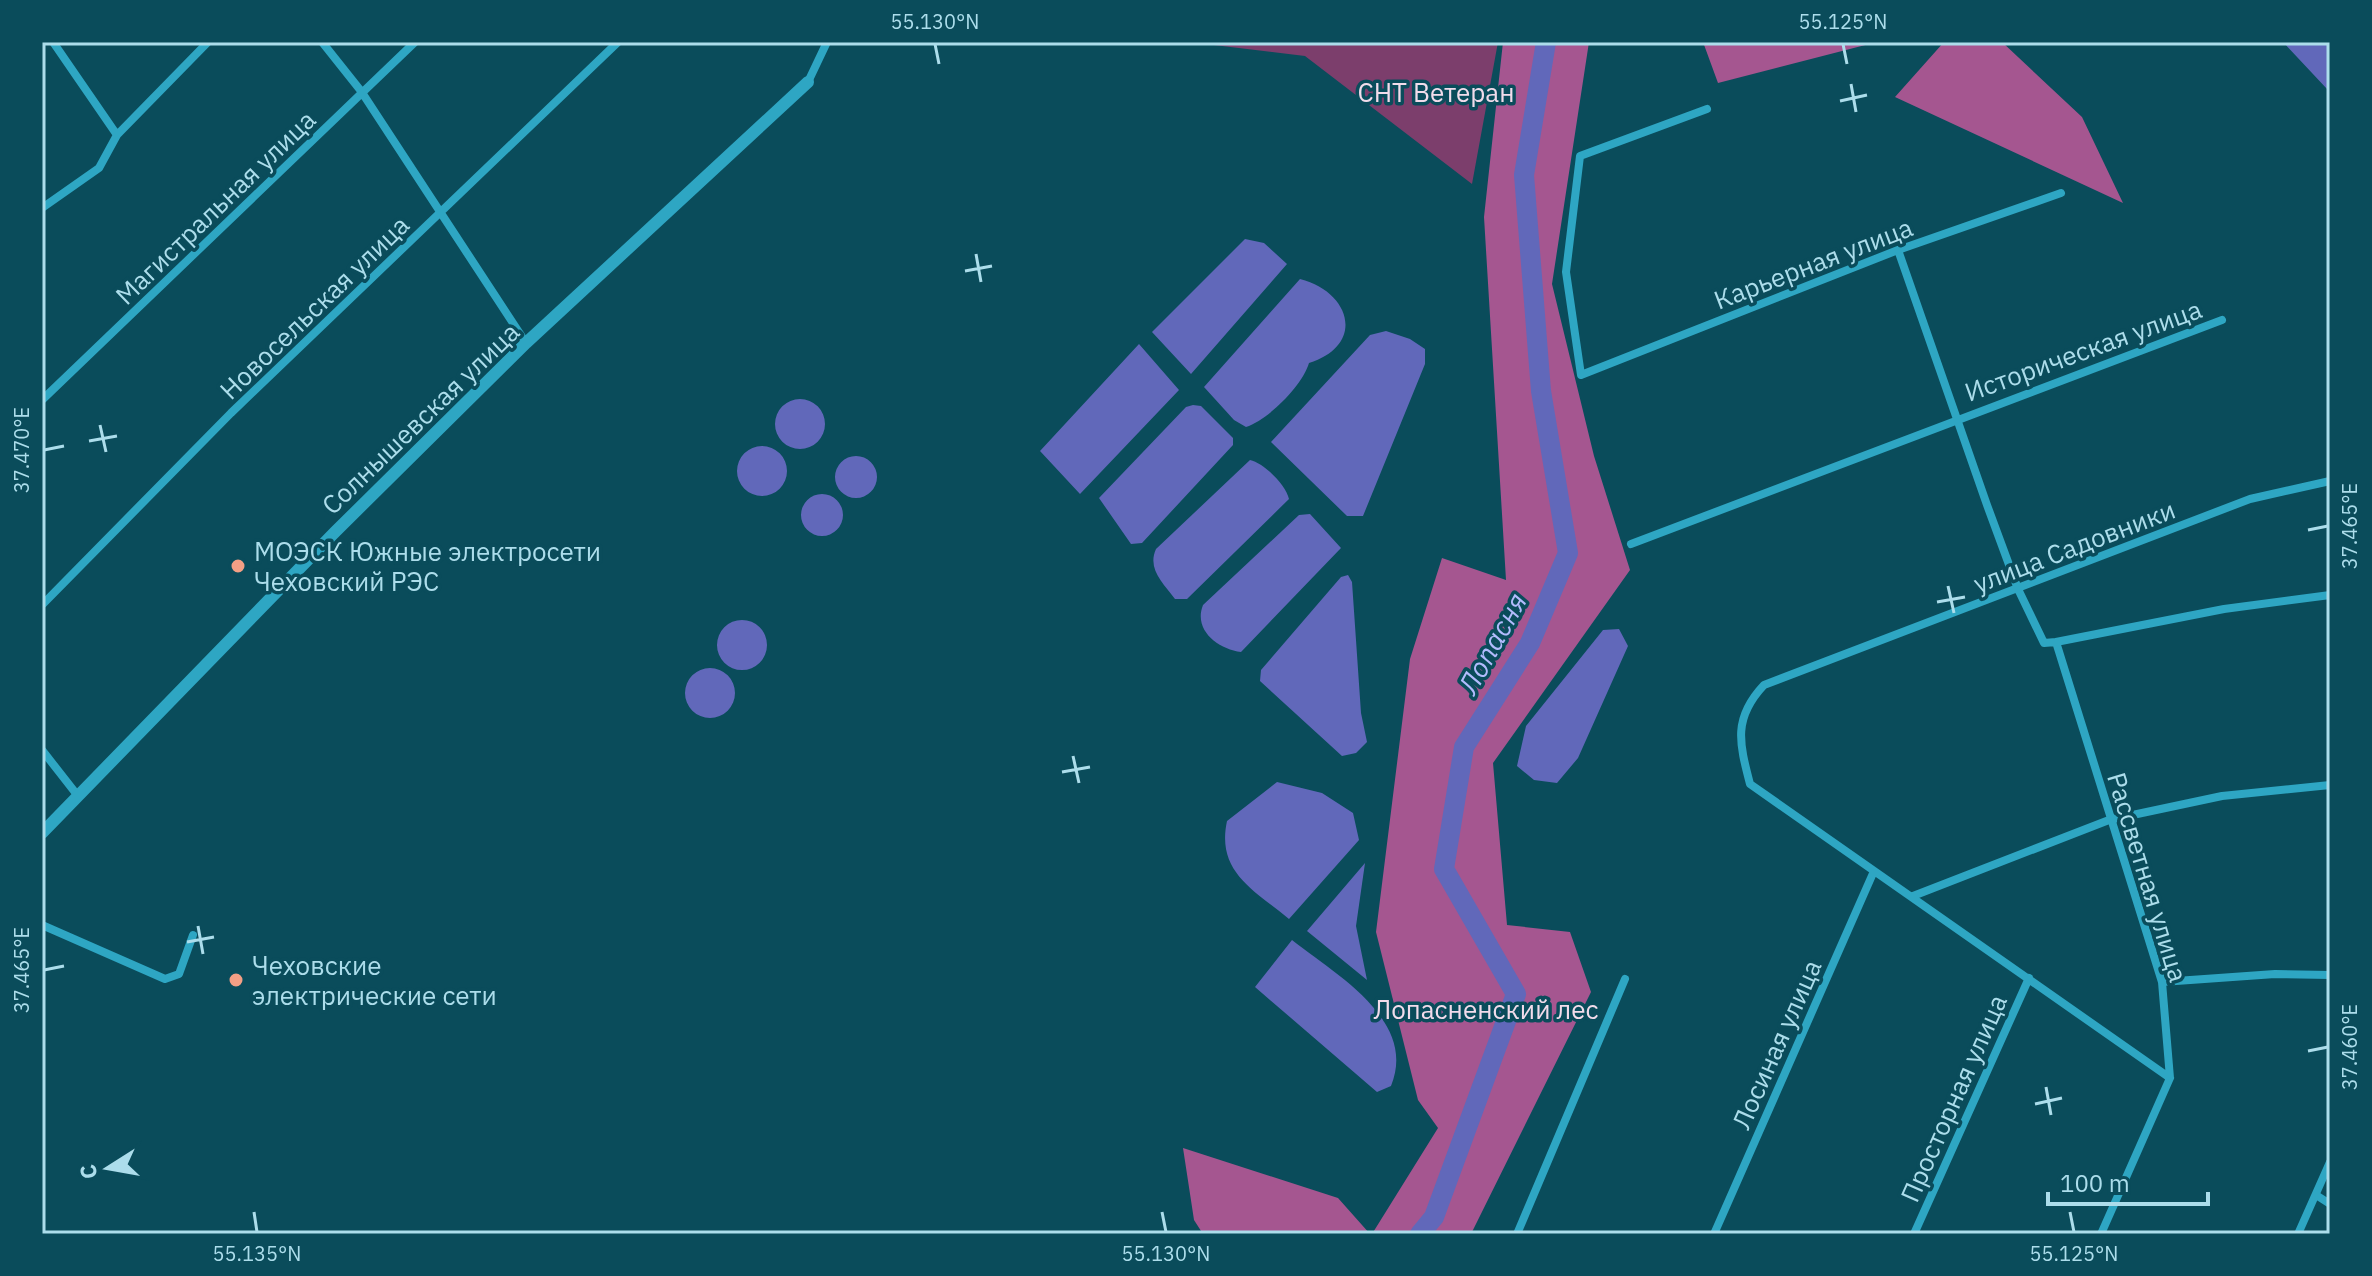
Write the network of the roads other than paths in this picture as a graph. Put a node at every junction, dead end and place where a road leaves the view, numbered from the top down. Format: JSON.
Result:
{"nodes":[{"id":1,"x":53,"y":42,"type":"edge"},
{"id":2,"x":208,"y":42,"type":"edge"},
{"id":3,"x":322,"y":42,"type":"edge"},
{"id":4,"x":415,"y":42,"type":"edge"},
{"id":5,"x":618,"y":42,"type":"edge"},
{"id":6,"x":827,"y":42,"type":"edge"},
{"id":7,"x":808,"y":82,"type":"joint"},
{"id":8,"x":361,"y":91,"type":"junction"},
{"id":9,"x":1707,"y":109,"type":"dead end"},
{"id":10,"x":117,"y":135,"type":"junction"},
{"id":11,"x":2061,"y":193,"type":"dead end"},
{"id":12,"x":42,"y":208,"type":"edge"},
{"id":13,"x":439,"y":214,"type":"junction"},
{"id":14,"x":1898,"y":250,"type":"junction"},
{"id":15,"x":2222,"y":320,"type":"dead end"},
{"id":16,"x":526,"y":343,"type":"junction"},
{"id":17,"x":42,"y":400,"type":"edge"},
{"id":18,"x":1958,"y":418,"type":"junction"},
{"id":19,"x":2330,"y":481,"type":"edge"},
{"id":20,"x":1631,"y":544,"type":"dead end"},
{"id":21,"x":2018,"y":589,"type":"junction"},
{"id":22,"x":2330,"y":595,"type":"edge"},
{"id":23,"x":42,"y":605,"type":"edge"},
{"id":24,"x":2056,"y":642,"type":"junction"},
{"id":25,"x":42,"y":750,"type":"edge"},
{"id":26,"x":2330,"y":785,"type":"edge"},
{"id":27,"x":78,"y":796,"type":"junction"},
{"id":28,"x":2109,"y":820,"type":"junction"},
{"id":29,"x":42,"y":833,"type":"edge"},
{"id":30,"x":1874,"y":871,"type":"junction"},
{"id":31,"x":1913,"y":896,"type":"junction"},
{"id":32,"x":42,"y":925,"type":"edge"},
{"id":33,"x":193,"y":935,"type":"dead end"},
{"id":34,"x":2330,"y":975,"type":"edge"},
{"id":35,"x":2029,"y":978,"type":"junction"},
{"id":36,"x":1625,"y":979,"type":"dead end"},
{"id":37,"x":2162,"y":982,"type":"junction"},
{"id":38,"x":2170,"y":1078,"type":"junction"},
{"id":39,"x":2330,"y":1162,"type":"edge"},
{"id":40,"x":2316,"y":1195,"type":"junction"},
{"id":41,"x":2330,"y":1204,"type":"edge"},
{"id":42,"x":1517,"y":1234,"type":"edge"},
{"id":43,"x":1714,"y":1234,"type":"edge"},
{"id":44,"x":1914,"y":1234,"type":"edge"},
{"id":45,"x":2101,"y":1234,"type":"edge"},
{"id":46,"x":2298,"y":1234,"type":"edge"}],
"edges":[{"from":1,"to":10,"type":"street"},
{"from":2,"to":10,"type":"street"},
{"from":3,"to":8,"type":"street"},
{"from":4,"to":8,"type":"street","name":"Магистральная улица"},
{"from":5,"to":13,"type":"street","name":"Новосельская улица"},
{"from":6,"to":7,"type":"street"},
{"from":7,"to":16,"type":"street","name":"Солнышевская улица"},
{"from":8,"to":13,"type":"street"},
{"from":8,"to":17,"type":"street","name":"Магистральная улица"},
{"from":9,"to":14,"type":"street","name":"Карьерная улица"},
{"from":10,"to":12,"type":"street"},
{"from":11,"to":14,"type":"street","name":"Карьерная улица"},
{"from":13,"to":16,"type":"street"},
{"from":13,"to":23,"type":"street","name":"Новосельская улица"},
{"from":14,"to":18,"type":"street"},
{"from":15,"to":18,"type":"street","name":"Историческая улица"},
{"from":16,"to":27,"type":"street","name":"Солнышевская улица"},
{"from":18,"to":20,"type":"street","name":"Историческая улица"},
{"from":18,"to":21,"type":"street"},
{"from":19,"to":21,"type":"street","name":"улица Садовники"},
{"from":21,"to":24,"type":"street","name":"Рассветная улица"},
{"from":21,"to":30,"type":"street","name":"улица Садовники"},
{"from":22,"to":24,"type":"street"},
{"from":24,"to":28,"type":"street","name":"Рассветная улица"},
{"from":25,"to":27,"type":"street"},
{"from":26,"to":28,"type":"street"},
{"from":27,"to":29,"type":"street","name":"Солнышевская улица"},
{"from":28,"to":31,"type":"street"},
{"from":28,"to":37,"type":"street","name":"Рассветная улица"},
{"from":30,"to":31,"type":"street","name":"улица Садовники"},
{"from":30,"to":43,"type":"street","name":"Лосиная улица"},
{"from":31,"to":35,"type":"street","name":"улица Садовники"},
{"from":32,"to":33,"type":"street"},
{"from":34,"to":37,"type":"street"},
{"from":35,"to":38,"type":"street","name":"улица Садовники"},
{"from":35,"to":44,"type":"street","name":"Просторная улица"},
{"from":36,"to":42,"type":"street"},
{"from":37,"to":38,"type":"street","name":"Рассветная улица"},
{"from":38,"to":45,"type":"street","name":"Рассветная улица"},
{"from":39,"to":40,"type":"street"},
{"from":40,"to":41,"type":"street"},
{"from":40,"to":46,"type":"street"}]}
